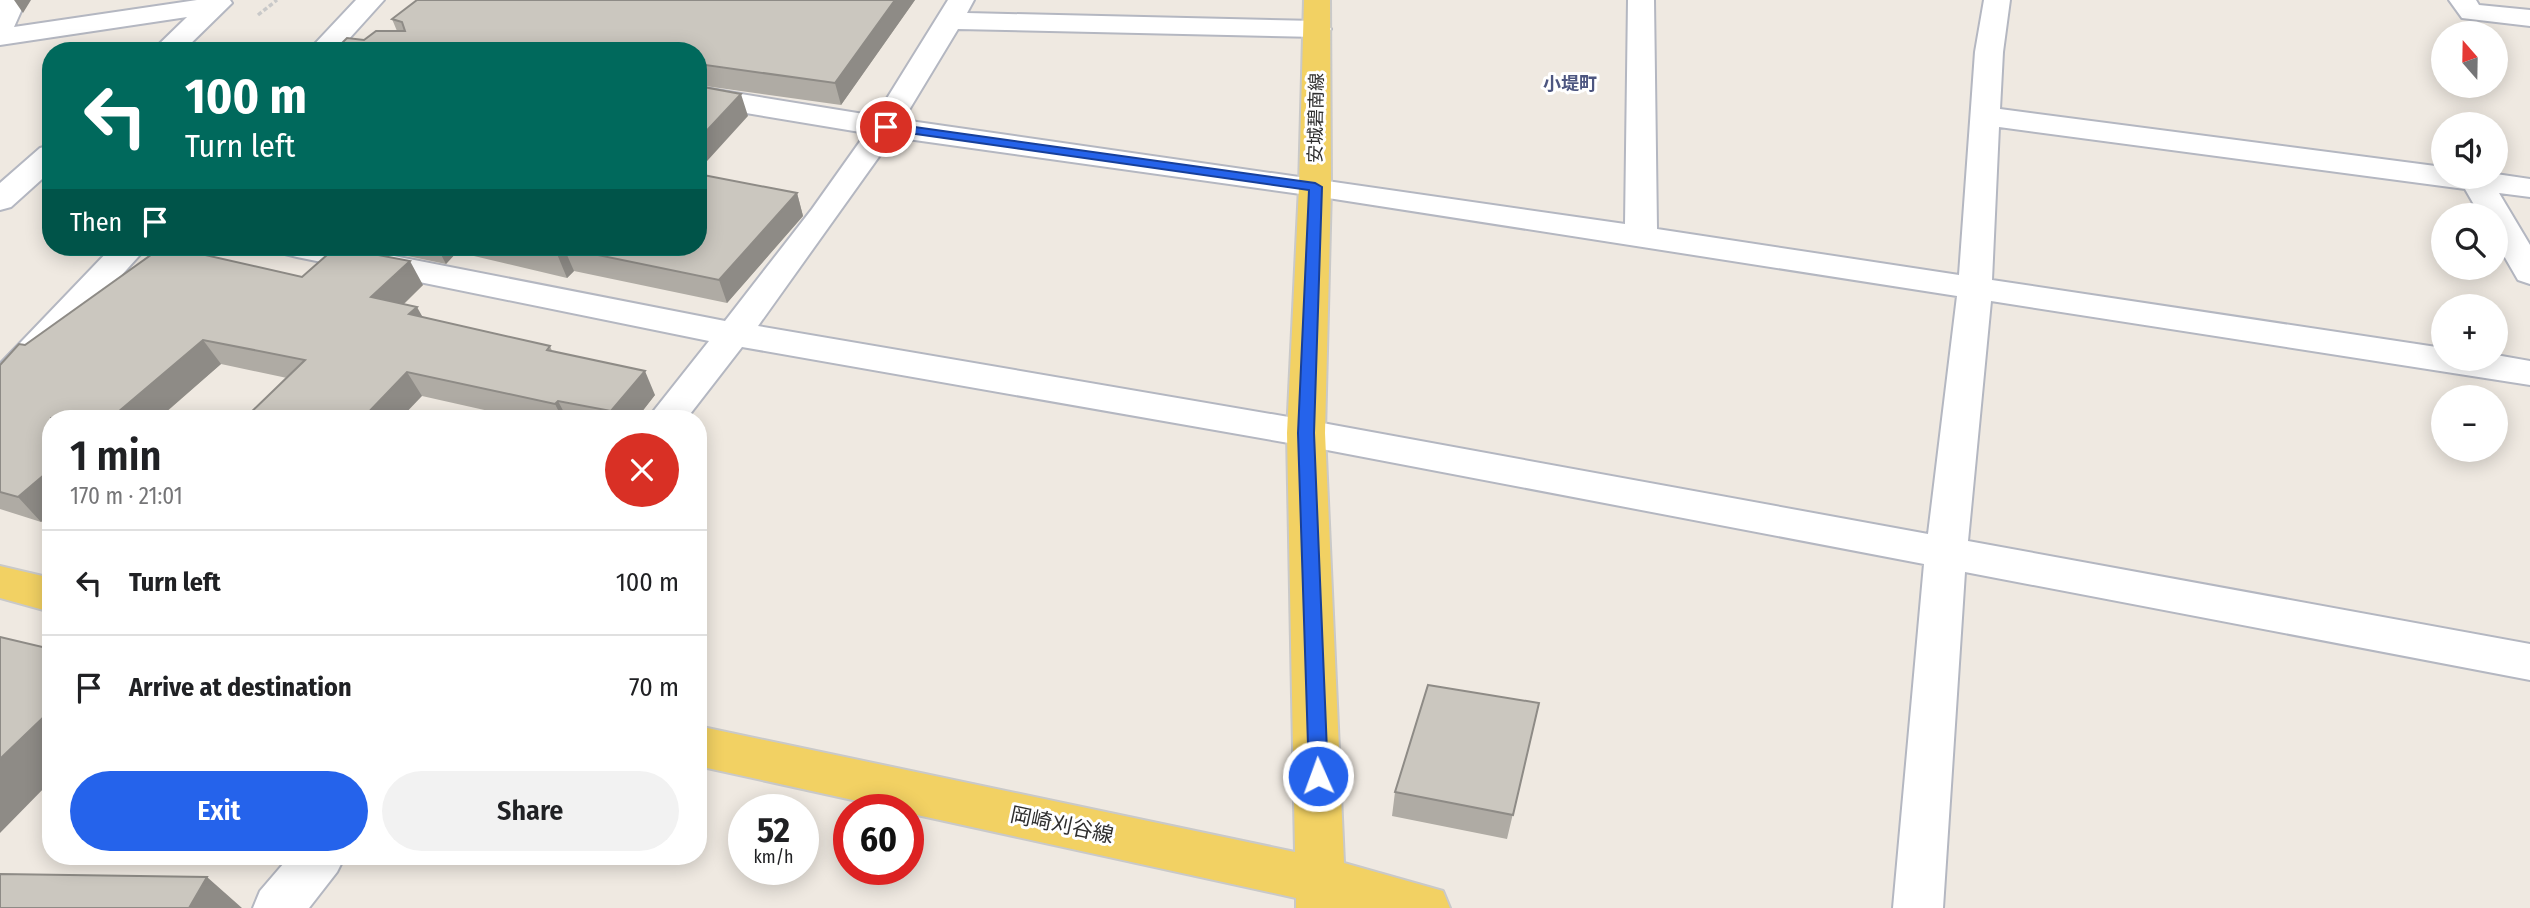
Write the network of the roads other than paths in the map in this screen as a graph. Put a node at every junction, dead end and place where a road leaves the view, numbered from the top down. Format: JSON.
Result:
{"nodes":[{"id":1,"x":13,"y":0,"type":"edge"},
{"id":2,"x":371,"y":0,"type":"edge"},
{"id":3,"x":1641,"y":0,"type":"edge"},
{"id":4,"x":1997,"y":0,"type":"edge"},
{"id":5,"x":2462,"y":0,"type":"edge"},
{"id":6,"x":220,"y":2,"type":"edge"},
{"id":7,"x":955,"y":10,"type":"edge"},
{"id":8,"x":1317,"y":15,"type":"edge"},
{"id":9,"x":2530,"y":18,"type":"edge"},
{"id":10,"x":0,"y":28,"type":"edge"},
{"id":11,"x":0,"y":37,"type":"edge"},
{"id":12,"x":176,"y":42,"type":"edge"},
{"id":13,"x":340,"y":42,"type":"edge"},
{"id":14,"x":707,"y":97,"type":"edge"},
{"id":15,"x":1986,"y":116,"type":"junction"},
{"id":16,"x":886,"y":127,"type":"junction"},
{"id":17,"x":42,"y":162,"type":"edge"},
{"id":18,"x":2431,"y":175,"type":"edge"},
{"id":19,"x":2508,"y":185,"type":"edge"},
{"id":20,"x":1315,"y":187,"type":"junction"},
{"id":21,"x":2530,"y":188,"type":"edge"},
{"id":22,"x":2481,"y":189,"type":"edge"},
{"id":23,"x":0,"y":200,"type":"edge"},
{"id":24,"x":1641,"y":237,"type":"junction"},
{"id":25,"x":122,"y":256,"type":"edge"},
{"id":26,"x":342,"y":256,"type":"edge"},
{"id":27,"x":2530,"y":274,"type":"edge"},
{"id":28,"x":1975,"y":288,"type":"junction"},
{"id":29,"x":734,"y":334,"type":"junction"},
{"id":30,"x":2530,"y":373,"type":"edge"},
{"id":31,"x":0,"y":387,"type":"edge"},
{"id":32,"x":673,"y":410,"type":"edge"},
{"id":33,"x":1306,"y":433,"type":"junction"},
{"id":34,"x":1945,"y":553,"type":"junction"},
{"id":35,"x":0,"y":582,"type":"edge"},
{"id":36,"x":42,"y":593,"type":"edge"},
{"id":37,"x":2530,"y":662,"type":"edge"},
{"id":38,"x":707,"y":748,"type":"edge"},
{"id":39,"x":313,"y":865,"type":"edge"},
{"id":40,"x":1322,"y":895,"type":"edge"},
{"id":41,"x":278,"y":908,"type":"edge"},
{"id":42,"x":1425,"y":908,"type":"edge"},
{"id":43,"x":1919,"y":908,"type":"edge"}],
"edges":[{"from":1,"to":10,"type":"street"},
{"from":2,"to":13,"type":"street"},
{"from":3,"to":24,"type":"street"},
{"from":4,"to":15,"type":"street"},
{"from":5,"to":9,"type":"street"},
{"from":6,"to":11,"type":"street"},
{"from":6,"to":12,"type":"street"},
{"from":7,"to":8,"type":"street"},
{"from":7,"to":16,"type":"street"},
{"from":8,"to":20,"type":"main road","name":"安城碧南線"},
{"from":14,"to":16,"type":"street"},
{"from":15,"to":18,"type":"street"},
{"from":15,"to":28,"type":"street"},
{"from":16,"to":20,"type":"street"},
{"from":16,"to":29,"type":"street"},
{"from":17,"to":23,"type":"street"},
{"from":19,"to":21,"type":"street"},
{"from":20,"to":24,"type":"street"},
{"from":20,"to":33,"type":"main road","name":"安城碧南線"},
{"from":22,"to":27,"type":"street"},
{"from":24,"to":28,"type":"street"},
{"from":25,"to":31,"type":"street"},
{"from":26,"to":29,"type":"street"},
{"from":28,"to":30,"type":"street"},
{"from":28,"to":34,"type":"street"},
{"from":29,"to":32,"type":"street"},
{"from":29,"to":33,"type":"street"},
{"from":33,"to":34,"type":"street"},
{"from":33,"to":40,"type":"main road","name":"安城碧南線"},
{"from":34,"to":37,"type":"street"},
{"from":34,"to":43,"type":"street"},
{"from":35,"to":36,"type":"main road"},
{"from":38,"to":40,"type":"main road","name":"岡崎刈谷線"},
{"from":39,"to":41,"type":"street"},
{"from":40,"to":42,"type":"main road","name":"岡崎刈谷線"}]}
